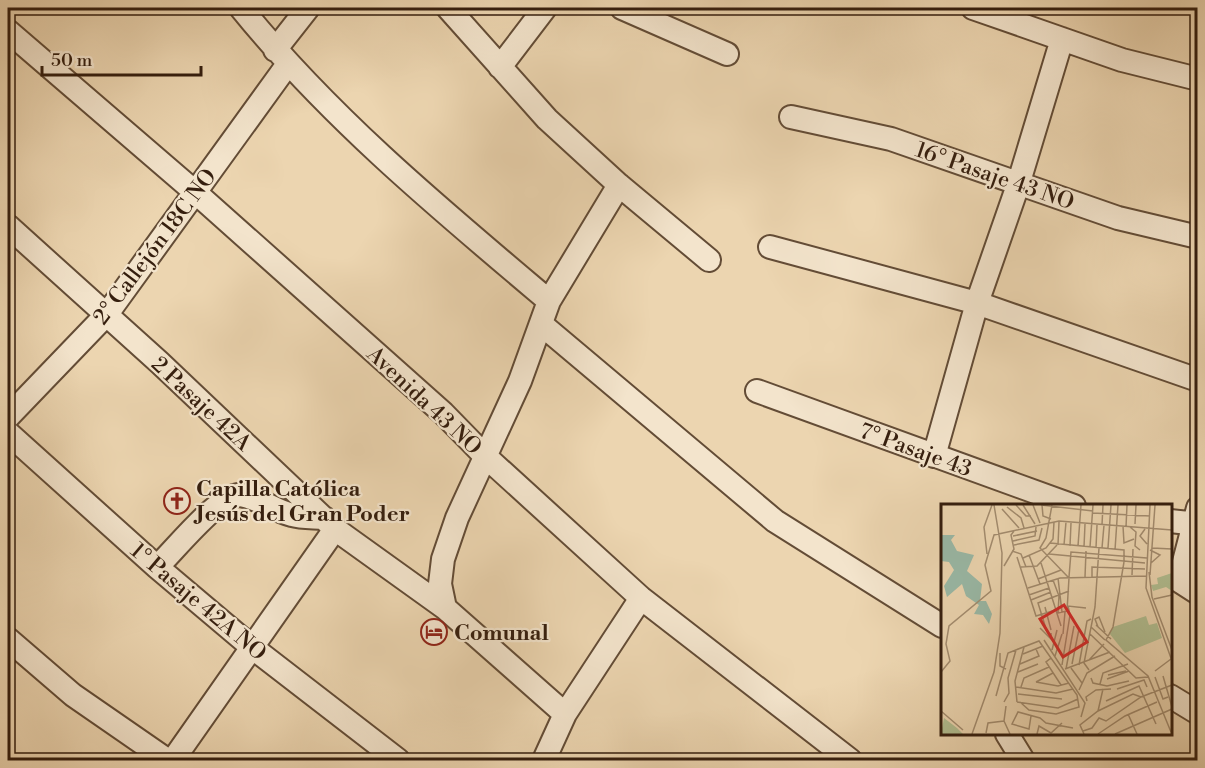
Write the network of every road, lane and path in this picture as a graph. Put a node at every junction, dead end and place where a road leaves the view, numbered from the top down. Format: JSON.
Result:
{"nodes":[{"id":1,"x":241,"y":8,"type":"edge"},
{"id":2,"x":308,"y":8,"type":"edge"},
{"id":3,"x":448,"y":8,"type":"edge"},
{"id":4,"x":545,"y":8,"type":"edge"},
{"id":5,"x":622,"y":8,"type":"edge"},
{"id":6,"x":973,"y":8,"type":"edge"},
{"id":7,"x":8,"y":31,"type":"edge"},
{"id":8,"x":1062,"y":39,"type":"junction"},
{"id":9,"x":727,"y":54,"type":"dead end"},
{"id":10,"x":281,"y":57,"type":"junction"},
{"id":11,"x":500,"y":67,"type":"junction"},
{"id":12,"x":1197,"y":79,"type":"edge"},
{"id":13,"x":791,"y":117,"type":"dead end"},
{"id":14,"x":619,"y":185,"type":"junction"},
{"id":15,"x":1018,"y":185,"type":"junction"},
{"id":16,"x":195,"y":192,"type":"junction"},
{"id":17,"x":8,"y":226,"type":"edge"},
{"id":18,"x":1197,"y":237,"type":"edge"},
{"id":19,"x":770,"y":247,"type":"dead end"},
{"id":20,"x":709,"y":260,"type":"dead end"},
{"id":21,"x":549,"y":301,"type":"junction"},
{"id":22,"x":976,"y":303,"type":"junction"},
{"id":23,"x":107,"y":314,"type":"junction"},
{"id":24,"x":541,"y":324,"type":"junction"},
{"id":25,"x":1197,"y":380,"type":"edge"},
{"id":26,"x":757,"y":392,"type":"dead end"},
{"id":27,"x":8,"y":417,"type":"edge"},
{"id":28,"x":8,"y":433,"type":"edge"},
{"id":29,"x":485,"y":456,"type":"junction"},
{"id":30,"x":934,"y":456,"type":"junction"},
{"id":31,"x":1068,"y":504,"type":"edge"},
{"id":32,"x":1197,"y":518,"type":"edge"},
{"id":33,"x":1172,"y":521,"type":"edge"},
{"id":34,"x":330,"y":523,"type":"junction"},
{"id":35,"x":157,"y":567,"type":"junction"},
{"id":36,"x":1182,"y":583,"type":"edge"},
{"id":37,"x":640,"y":598,"type":"junction"},
{"id":38,"x":445,"y":608,"type":"junction"},
{"id":39,"x":941,"y":625,"type":"edge"},
{"id":40,"x":8,"y":639,"type":"edge"},
{"id":41,"x":253,"y":648,"type":"junction"},
{"id":42,"x":1172,"y":697,"type":"edge"},
{"id":43,"x":1197,"y":713,"type":"edge"},
{"id":44,"x":565,"y":714,"type":"junction"},
{"id":45,"x":1008,"y":735,"type":"edge"},
{"id":46,"x":167,"y":760,"type":"edge"},
{"id":47,"x":173,"y":760,"type":"edge"},
{"id":48,"x":398,"y":760,"type":"edge"},
{"id":49,"x":544,"y":760,"type":"edge"},
{"id":50,"x":850,"y":760,"type":"edge"},
{"id":51,"x":1023,"y":760,"type":"edge"}],
"edges":[{"from":1,"to":10,"type":"street"},
{"from":2,"to":10,"type":"street","name":"2° Callejón 18C NO"},
{"from":3,"to":11,"type":"street"},
{"from":4,"to":11,"type":"street"},
{"from":5,"to":9,"type":"street"},
{"from":6,"to":8,"type":"street"},
{"from":7,"to":16,"type":"street","name":"Avenida 43 NO"},
{"from":8,"to":12,"type":"street"},
{"from":8,"to":15,"type":"street"},
{"from":10,"to":16,"type":"street","name":"2° Callejón 18C NO"},
{"from":10,"to":21,"type":"street"},
{"from":11,"to":14,"type":"street"},
{"from":13,"to":15,"type":"street","name":"16° Pasaje 43 NO"},
{"from":14,"to":20,"type":"street"},
{"from":14,"to":21,"type":"street"},
{"from":15,"to":18,"type":"street","name":"16° Pasaje 43 NO"},
{"from":15,"to":22,"type":"street"},
{"from":16,"to":23,"type":"street","name":"2° Callejón 18C NO"},
{"from":16,"to":29,"type":"street","name":"Avenida 43 NO"},
{"from":17,"to":23,"type":"street","name":"2 Pasaje 42A"},
{"from":19,"to":22,"type":"street"},
{"from":21,"to":24,"type":"street"},
{"from":22,"to":25,"type":"street"},
{"from":22,"to":30,"type":"street"},
{"from":23,"to":27,"type":"street","name":"2° Callejón 18C NO"},
{"from":23,"to":34,"type":"street","name":"2 Pasaje 42A"},
{"from":24,"to":29,"type":"street"},
{"from":24,"to":39,"type":"street"},
{"from":26,"to":30,"type":"street","name":"7° Pasaje 43"},
{"from":28,"to":35,"type":"street","name":"1° Pasaje 42A NO"},
{"from":29,"to":37,"type":"street","name":"Avenida 43 NO"},
{"from":29,"to":38,"type":"street"},
{"from":30,"to":31,"type":"street","name":"7° Pasaje 43"},
{"from":32,"to":33,"type":"street"},
{"from":32,"to":36,"type":"street"},
{"from":34,"to":35,"type":"street"},
{"from":34,"to":38,"type":"street","name":"2 Pasaje 42A"},
{"from":34,"to":41,"type":"street"},
{"from":35,"to":41,"type":"street","name":"1° Pasaje 42A NO"},
{"from":37,"to":44,"type":"street"},
{"from":37,"to":50,"type":"street","name":"Avenida 43 NO"},
{"from":38,"to":44,"type":"street","name":"2 Pasaje 42A"},
{"from":40,"to":46,"type":"street"},
{"from":41,"to":47,"type":"street"},
{"from":41,"to":48,"type":"street","name":"1° Pasaje 42A NO"},
{"from":42,"to":43,"type":"street"},
{"from":44,"to":49,"type":"street"},
{"from":45,"to":51,"type":"street"}]}
